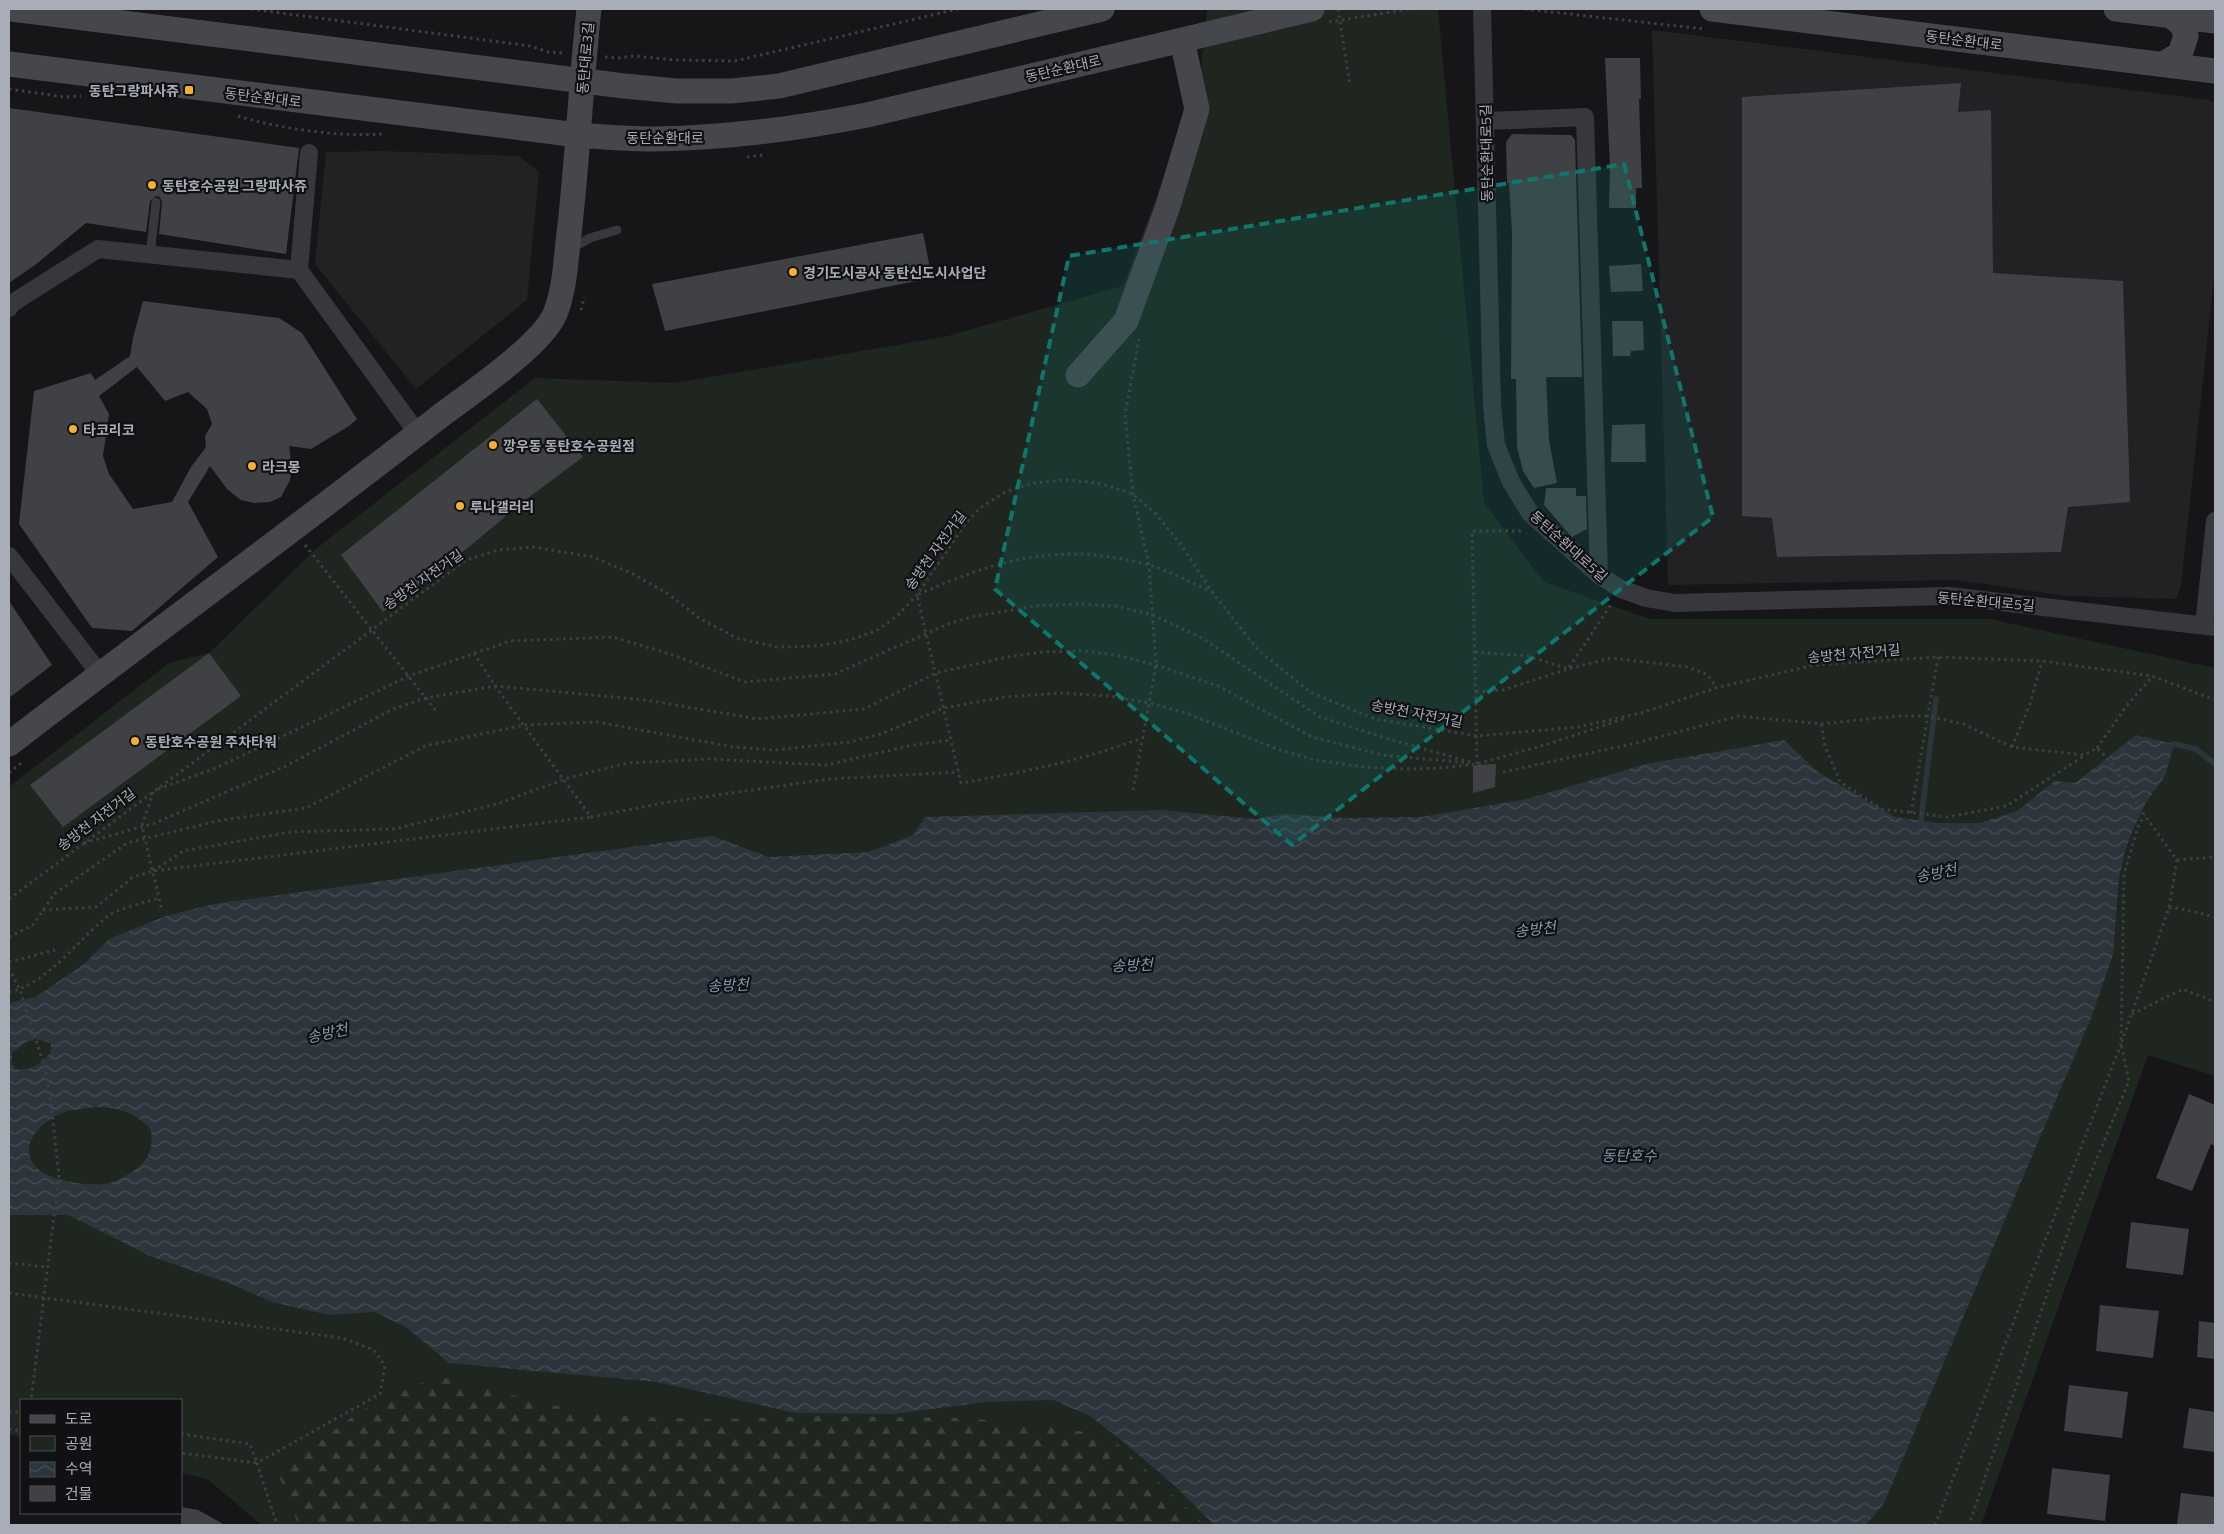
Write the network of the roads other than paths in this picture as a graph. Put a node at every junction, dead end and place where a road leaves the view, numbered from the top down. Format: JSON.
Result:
{"nodes":[{"id":1,"x":12,"y":9,"type":"edge"},
{"id":2,"x":589,"y":9,"type":"edge"},
{"id":3,"x":1102,"y":9,"type":"edge"},
{"id":4,"x":1312,"y":9,"type":"edge"},
{"id":5,"x":1482,"y":9,"type":"edge"},
{"id":6,"x":1712,"y":9,"type":"edge"},
{"id":7,"x":2116,"y":9,"type":"edge"},
{"id":8,"x":2170,"y":15,"type":"junction"},
{"id":9,"x":87,"y":18,"type":"junction"},
{"id":10,"x":2215,"y":21,"type":"edge"},
{"id":11,"x":9,"y":26,"type":"edge"},
{"id":12,"x":1182,"y":40,"type":"junction"},
{"id":13,"x":9,"y":64,"type":"edge"},
{"id":14,"x":2163,"y":64,"type":"junction"},
{"id":15,"x":2215,"y":71,"type":"edge"},
{"id":16,"x":581,"y":80,"type":"junction"},
{"id":17,"x":1486,"y":121,"type":"junction"},
{"id":18,"x":578,"y":135,"type":"junction"},
{"id":19,"x":309,"y":153,"type":"dead end"},
{"id":20,"x":156,"y":202,"type":"dead end"},
{"id":21,"x":617,"y":230,"type":"dead end"},
{"id":22,"x":567,"y":250,"type":"junction"},
{"id":23,"x":150,"y":255,"type":"junction"},
{"id":24,"x":299,"y":270,"type":"junction"},
{"id":25,"x":9,"y":308,"type":"edge"},
{"id":26,"x":1078,"y":375,"type":"dead end"},
{"id":27,"x":418,"y":434,"type":"junction"},
{"id":28,"x":2215,"y":521,"type":"edge"},
{"id":29,"x":9,"y":556,"type":"edge"},
{"id":30,"x":1599,"y":575,"type":"junction"},
{"id":31,"x":2209,"y":626,"type":"edge"},
{"id":32,"x":100,"y":674,"type":"junction"},
{"id":33,"x":9,"y":744,"type":"edge"}],
"edges":[{"from":1,"to":9,"type":"main road"},
{"from":2,"to":16,"type":"main road","name":"동탄대로3길"},
{"from":3,"to":16,"type":"main road"},
{"from":4,"to":12,"type":"main road","name":"동탄순환대로"},
{"from":5,"to":17,"type":"street","name":"동탄순환대로5길"},
{"from":6,"to":14,"type":"main road","name":"동탄순환대로"},
{"from":7,"to":8,"type":"main road"},
{"from":8,"to":10,"type":"main road"},
{"from":8,"to":14,"type":"main road"},
{"from":9,"to":11,"type":"main road"},
{"from":9,"to":16,"type":"main road"},
{"from":12,"to":18,"type":"main road","name":"동탄순환대로"},
{"from":12,"to":26,"type":"main road"},
{"from":13,"to":18,"type":"main road","name":"동탄순환대로"},
{"from":14,"to":15,"type":"main road","name":"동탄순환대로"},
{"from":16,"to":18,"type":"main road","name":"동탄대로3길"},
{"from":17,"to":30,"type":"street","name":"동탄순환대로5길"},
{"from":17,"to":30,"type":"street"},
{"from":18,"to":22,"type":"main road","name":"동탄대로3길"},
{"from":19,"to":24,"type":"street"},
{"from":20,"to":23,"type":"lane"},
{"from":21,"to":22,"type":"lane"},
{"from":22,"to":27,"type":"main road","name":"동탄대로3길"},
{"from":23,"to":24,"type":"street"},
{"from":23,"to":25,"type":"street"},
{"from":24,"to":27,"type":"street"},
{"from":27,"to":32,"type":"main road","name":"동탄대로3길"},
{"from":28,"to":31,"type":"street"},
{"from":29,"to":32,"type":"street"},
{"from":30,"to":31,"type":"street","name":"동탄순환대로5길"},
{"from":32,"to":33,"type":"main road","name":"동탄대로3길"}]}
